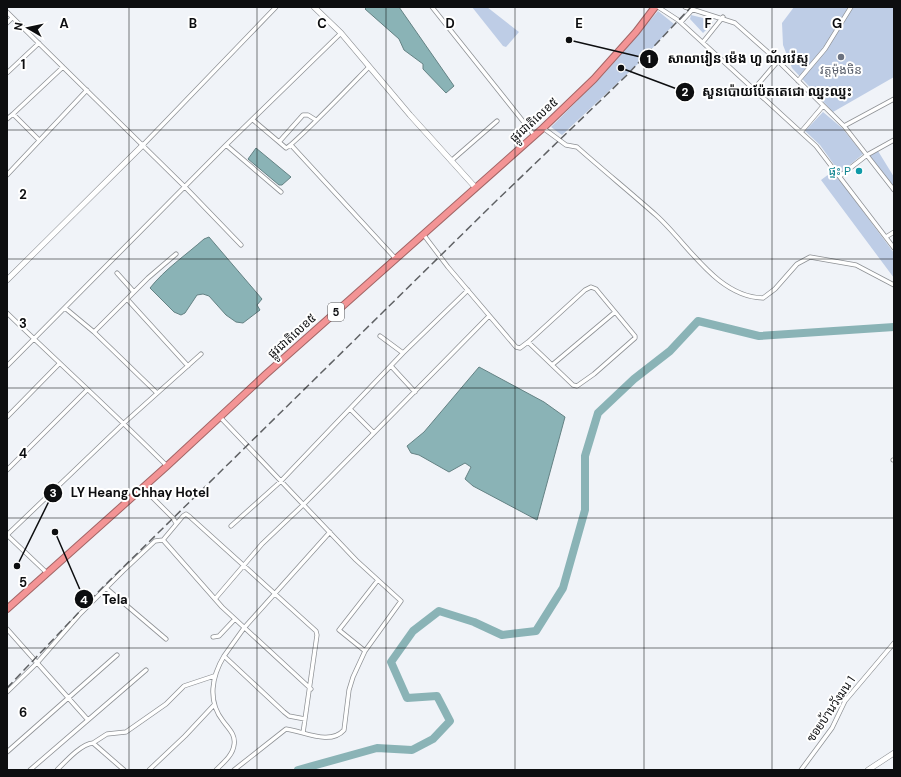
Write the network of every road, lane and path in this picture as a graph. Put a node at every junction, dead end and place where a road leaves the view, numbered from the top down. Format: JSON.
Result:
{"nodes":[{"id":1,"x":276,"y":7,"type":"edge"},
{"id":2,"x":314,"y":7,"type":"edge"},
{"id":3,"x":432,"y":7,"type":"edge"},
{"id":4,"x":655,"y":7,"type":"edge"},
{"id":5,"x":658,"y":7,"type":"edge"},
{"id":6,"x":851,"y":7,"type":"edge"},
{"id":7,"x":689,"y":9,"type":"edge"},
{"id":8,"x":7,"y":12,"type":"edge"},
{"id":9,"x":12,"y":18,"type":"junction"},
{"id":10,"x":723,"y":18,"type":"junction"},
{"id":11,"x":679,"y":21,"type":"junction"},
{"id":12,"x":7,"y":23,"type":"edge"},
{"id":13,"x":341,"y":33,"type":"junction"},
{"id":14,"x":703,"y":42,"type":"junction"},
{"id":15,"x":39,"y":43,"type":"junction"},
{"id":16,"x":778,"y":61,"type":"junction"},
{"id":17,"x":369,"y":66,"type":"junction"},
{"id":18,"x":63,"y":67,"type":"junction"},
{"id":19,"x":7,"y":73,"type":"edge"},
{"id":20,"x":798,"y":81,"type":"junction"},
{"id":21,"x":754,"y":89,"type":"junction"},
{"id":22,"x":87,"y":90,"type":"junction"},
{"id":23,"x":894,"y":99,"type":"edge"},
{"id":24,"x":823,"y":106,"type":"junction"},
{"id":25,"x":13,"y":114,"type":"junction"},
{"id":26,"x":7,"y":119,"type":"edge"},
{"id":27,"x":253,"y":120,"type":"junction"},
{"id":28,"x":316,"y":120,"type":"junction"},
{"id":29,"x":497,"y":121,"type":"dead end"},
{"id":30,"x":844,"y":126,"type":"junction"},
{"id":31,"x":543,"y":128,"type":"junction"},
{"id":32,"x":801,"y":132,"type":"junction"},
{"id":33,"x":534,"y":135,"type":"junction"},
{"id":34,"x":39,"y":140,"type":"junction"},
{"id":35,"x":894,"y":140,"type":"edge"},
{"id":36,"x":279,"y":142,"type":"junction"},
{"id":37,"x":143,"y":145,"type":"junction"},
{"id":38,"x":226,"y":145,"type":"junction"},
{"id":39,"x":291,"y":145,"type":"junction"},
{"id":40,"x":867,"y":155,"type":"junction"},
{"id":41,"x":451,"y":161,"type":"junction"},
{"id":42,"x":7,"y":174,"type":"edge"},
{"id":43,"x":840,"y":176,"type":"junction"},
{"id":44,"x":186,"y":187,"type":"junction"},
{"id":45,"x":475,"y":187,"type":"junction"},
{"id":46,"x":894,"y":190,"type":"edge"},
{"id":47,"x":281,"y":192,"type":"dead end"},
{"id":48,"x":894,"y":232,"type":"edge"},
{"id":49,"x":423,"y":234,"type":"junction"},
{"id":50,"x":886,"y":237,"type":"junction"},
{"id":51,"x":241,"y":245,"type":"dead end"},
{"id":52,"x":894,"y":248,"type":"edge"},
{"id":53,"x":176,"y":254,"type":"dead end"},
{"id":54,"x":396,"y":259,"type":"junction"},
{"id":55,"x":117,"y":274,"type":"dead end"},
{"id":56,"x":7,"y":280,"type":"edge"},
{"id":57,"x":894,"y":285,"type":"edge"},
{"id":58,"x":468,"y":290,"type":"junction"},
{"id":59,"x":134,"y":292,"type":"junction"},
{"id":60,"x":127,"y":299,"type":"junction"},
{"id":61,"x":65,"y":308,"type":"junction"},
{"id":62,"x":615,"y":312,"type":"junction"},
{"id":63,"x":7,"y":313,"type":"edge"},
{"id":64,"x":489,"y":316,"type":"junction"},
{"id":65,"x":94,"y":332,"type":"junction"},
{"id":66,"x":380,"y":336,"type":"dead end"},
{"id":67,"x":34,"y":339,"type":"junction"},
{"id":68,"x":528,"y":342,"type":"junction"},
{"id":69,"x":402,"y":353,"type":"junction"},
{"id":70,"x":201,"y":354,"type":"dead end"},
{"id":71,"x":59,"y":364,"type":"junction"},
{"id":72,"x":552,"y":365,"type":"junction"},
{"id":73,"x":7,"y":366,"type":"edge"},
{"id":74,"x":188,"y":366,"type":"junction"},
{"id":75,"x":391,"y":366,"type":"junction"},
{"id":76,"x":87,"y":390,"type":"junction"},
{"id":77,"x":415,"y":392,"type":"junction"},
{"id":78,"x":157,"y":393,"type":"junction"},
{"id":79,"x":350,"y":409,"type":"junction"},
{"id":80,"x":7,"y":417,"type":"edge"},
{"id":81,"x":220,"y":417,"type":"junction"},
{"id":82,"x":124,"y":423,"type":"junction"},
{"id":83,"x":374,"y":433,"type":"junction"},
{"id":84,"x":167,"y":466,"type":"junction"},
{"id":85,"x":7,"y":470,"type":"edge"},
{"id":86,"x":280,"y":482,"type":"junction"},
{"id":87,"x":143,"y":488,"type":"junction"},
{"id":88,"x":303,"y":505,"type":"junction"},
{"id":89,"x":176,"y":523,"type":"junction"},
{"id":90,"x":231,"y":526,"type":"dead end"},
{"id":91,"x":330,"y":532,"type":"junction"},
{"id":92,"x":7,"y":535,"type":"edge"},
{"id":93,"x":163,"y":540,"type":"junction"},
{"id":94,"x":243,"y":566,"type":"junction"},
{"id":95,"x":48,"y":573,"type":"junction"},
{"id":96,"x":378,"y":580,"type":"junction"},
{"id":97,"x":106,"y":588,"type":"junction"},
{"id":98,"x":275,"y":594,"type":"junction"},
{"id":99,"x":215,"y":599,"type":"junction"},
{"id":100,"x":7,"y":609,"type":"edge"},
{"id":101,"x":235,"y":619,"type":"junction"},
{"id":102,"x":244,"y":628,"type":"junction"},
{"id":103,"x":7,"y":629,"type":"edge"},
{"id":104,"x":213,"y":637,"type":"dead end"},
{"id":105,"x":166,"y":639,"type":"dead end"},
{"id":106,"x":894,"y":643,"type":"edge"},
{"id":107,"x":365,"y":651,"type":"junction"},
{"id":108,"x":117,"y":655,"type":"dead end"},
{"id":109,"x":224,"y":656,"type":"junction"},
{"id":110,"x":37,"y":663,"type":"junction"},
{"id":111,"x":146,"y":670,"type":"dead end"},
{"id":112,"x":214,"y":676,"type":"junction"},
{"id":113,"x":310,"y":689,"type":"junction"},
{"id":114,"x":7,"y":692,"type":"edge"},
{"id":115,"x":69,"y":698,"type":"junction"},
{"id":116,"x":214,"y":705,"type":"junction"},
{"id":117,"x":305,"y":719,"type":"junction"},
{"id":118,"x":88,"y":720,"type":"junction"},
{"id":119,"x":303,"y":733,"type":"junction"},
{"id":120,"x":93,"y":743,"type":"junction"},
{"id":121,"x":7,"y":752,"type":"edge"},
{"id":122,"x":894,"y":753,"type":"edge"},
{"id":123,"x":30,"y":770,"type":"edge"},
{"id":124,"x":57,"y":770,"type":"edge"},
{"id":125,"x":124,"y":770,"type":"edge"},
{"id":126,"x":149,"y":770,"type":"edge"},
{"id":127,"x":216,"y":770,"type":"edge"},
{"id":128,"x":234,"y":770,"type":"edge"},
{"id":129,"x":801,"y":770,"type":"edge"},
{"id":130,"x":868,"y":770,"type":"edge"}],
"edges":[{"from":1,"to":37,"type":"street"},
{"from":2,"to":13,"type":"street"},
{"from":3,"to":33,"type":"street"},
{"from":4,"to":31,"type":"highway","name":"ផ្លូវជាតិលេខ៥","number":"5"},
{"from":5,"to":11,"type":"street"},
{"from":6,"to":20,"type":"street"},
{"from":7,"to":10,"type":"street"},
{"from":7,"to":11,"type":"street"},
{"from":8,"to":9,"type":"street"},
{"from":9,"to":12,"type":"street"},
{"from":9,"to":15,"type":"street"},
{"from":10,"to":14,"type":"street"},
{"from":10,"to":16,"type":"street"},
{"from":11,"to":14,"type":"street"},
{"from":13,"to":17,"type":"street"},
{"from":13,"to":27,"type":"street"},
{"from":14,"to":21,"type":"street"},
{"from":15,"to":18,"type":"street"},
{"from":15,"to":19,"type":"street"},
{"from":16,"to":20,"type":"street"},
{"from":16,"to":21,"type":"street"},
{"from":17,"to":28,"type":"street"},
{"from":17,"to":41,"type":"street"},
{"from":18,"to":22,"type":"street"},
{"from":18,"to":25,"type":"street"},
{"from":20,"to":24,"type":"street"},
{"from":21,"to":32,"type":"street"},
{"from":22,"to":34,"type":"street"},
{"from":22,"to":37,"type":"street"},
{"from":23,"to":30,"type":"street"},
{"from":24,"to":30,"type":"street"},
{"from":24,"to":32,"type":"street"},
{"from":25,"to":26,"type":"street"},
{"from":25,"to":34,"type":"street"},
{"from":27,"to":36,"type":"street"},
{"from":27,"to":38,"type":"street"},
{"from":28,"to":36,"type":"street"},
{"from":28,"to":39,"type":"street"},
{"from":29,"to":41,"type":"street"},
{"from":30,"to":40,"type":"street"},
{"from":31,"to":33,"type":"highway","name":"ផ្លូវជាតិលេខ៥","number":"5"},
{"from":31,"to":57,"type":"street"},
{"from":32,"to":43,"type":"street"},
{"from":33,"to":45,"type":"highway","name":"ផ្លូវជាតិលេខ៥","number":"5"},
{"from":34,"to":42,"type":"street"},
{"from":35,"to":40,"type":"street"},
{"from":36,"to":39,"type":"street"},
{"from":37,"to":44,"type":"street"},
{"from":37,"to":56,"type":"street"},
{"from":38,"to":44,"type":"street"},
{"from":38,"to":47,"type":"street"},
{"from":39,"to":54,"type":"street"},
{"from":40,"to":43,"type":"street"},
{"from":40,"to":46,"type":"street"},
{"from":41,"to":45,"type":"street"},
{"from":43,"to":50,"type":"street"},
{"from":44,"to":51,"type":"street"},
{"from":44,"to":61,"type":"street"},
{"from":45,"to":49,"type":"highway","name":"ផ្លូវជាតិលេខ៥","number":"5"},
{"from":48,"to":50,"type":"street"},
{"from":49,"to":54,"type":"highway","name":"ផ្លូវជាតិលេខ៥","number":"5"},
{"from":49,"to":58,"type":"street"},
{"from":50,"to":52,"type":"street"},
{"from":53,"to":59,"type":"street"},
{"from":54,"to":81,"type":"highway","name":"ផ្លូវជាតិលេខ៥","number":"5"},
{"from":55,"to":59,"type":"street"},
{"from":58,"to":64,"type":"street"},
{"from":58,"to":69,"type":"street"},
{"from":59,"to":60,"type":"street"},
{"from":60,"to":65,"type":"street"},
{"from":60,"to":74,"type":"street"},
{"from":61,"to":65,"type":"street"},
{"from":61,"to":67,"type":"street"},
{"from":62,"to":68,"type":"street"},
{"from":62,"to":72,"type":"street"},
{"from":62,"to":72,"type":"street"},
{"from":63,"to":67,"type":"street"},
{"from":64,"to":68,"type":"street"},
{"from":64,"to":77,"type":"street"},
{"from":65,"to":78,"type":"street"},
{"from":66,"to":69,"type":"street"},
{"from":67,"to":71,"type":"street"},
{"from":67,"to":73,"type":"street"},
{"from":68,"to":72,"type":"street"},
{"from":69,"to":75,"type":"street"},
{"from":70,"to":74,"type":"street"},
{"from":71,"to":76,"type":"street"},
{"from":71,"to":80,"type":"street"},
{"from":74,"to":78,"type":"street"},
{"from":75,"to":77,"type":"street"},
{"from":75,"to":79,"type":"street"},
{"from":76,"to":82,"type":"street"},
{"from":76,"to":85,"type":"street"},
{"from":77,"to":83,"type":"street"},
{"from":78,"to":82,"type":"street"},
{"from":79,"to":83,"type":"street"},
{"from":79,"to":86,"type":"street"},
{"from":81,"to":84,"type":"highway","name":"ផ្លូវជាតិលេខ៥","number":"5"},
{"from":81,"to":86,"type":"street"},
{"from":82,"to":84,"type":"street"},
{"from":82,"to":92,"type":"street"},
{"from":83,"to":88,"type":"street"},
{"from":84,"to":87,"type":"highway","name":"ផ្លូវជាតិលេខ៥","number":"5"},
{"from":86,"to":88,"type":"street"},
{"from":86,"to":90,"type":"street"},
{"from":87,"to":89,"type":"street"},
{"from":87,"to":95,"type":"highway","name":"ផ្លូវជាតិលេខ៥","number":"5"},
{"from":88,"to":91,"type":"street"},
{"from":88,"to":94,"type":"street"},
{"from":89,"to":93,"type":"street"},
{"from":89,"to":94,"type":"street"},
{"from":91,"to":96,"type":"street"},
{"from":91,"to":98,"type":"street"},
{"from":92,"to":95,"type":"street"},
{"from":93,"to":97,"type":"street"},
{"from":93,"to":99,"type":"street"},
{"from":94,"to":98,"type":"street"},
{"from":94,"to":99,"type":"street"},
{"from":95,"to":100,"type":"highway","name":"ផ្លូវជាតិលេខ៥","number":"5"},
{"from":96,"to":107,"type":"street"},
{"from":96,"to":107,"type":"street"},
{"from":97,"to":105,"type":"street"},
{"from":97,"to":110,"type":"street"},
{"from":98,"to":102,"type":"street"},
{"from":98,"to":113,"type":"street"},
{"from":99,"to":101,"type":"street"},
{"from":101,"to":102,"type":"street"},
{"from":101,"to":104,"type":"street"},
{"from":102,"to":109,"type":"street"},
{"from":102,"to":113,"type":"street"},
{"from":103,"to":110,"type":"street"},
{"from":106,"to":129,"type":"street","name":"ซอยบ้านวังมน 1"},
{"from":107,"to":119,"type":"street"},
{"from":108,"to":115,"type":"street"},
{"from":109,"to":112,"type":"street"},
{"from":109,"to":117,"type":"street"},
{"from":110,"to":114,"type":"street"},
{"from":110,"to":115,"type":"street"},
{"from":111,"to":118,"type":"street"},
{"from":112,"to":116,"type":"street"},
{"from":112,"to":120,"type":"street"},
{"from":113,"to":117,"type":"street"},
{"from":115,"to":118,"type":"street"},
{"from":115,"to":121,"type":"street"},
{"from":116,"to":126,"type":"street"},
{"from":116,"to":127,"type":"street"},
{"from":117,"to":119,"type":"street"},
{"from":118,"to":123,"type":"street"},
{"from":119,"to":128,"type":"street"},
{"from":120,"to":124,"type":"street"},
{"from":120,"to":125,"type":"street"},
{"from":122,"to":130,"type":"street"}]}
